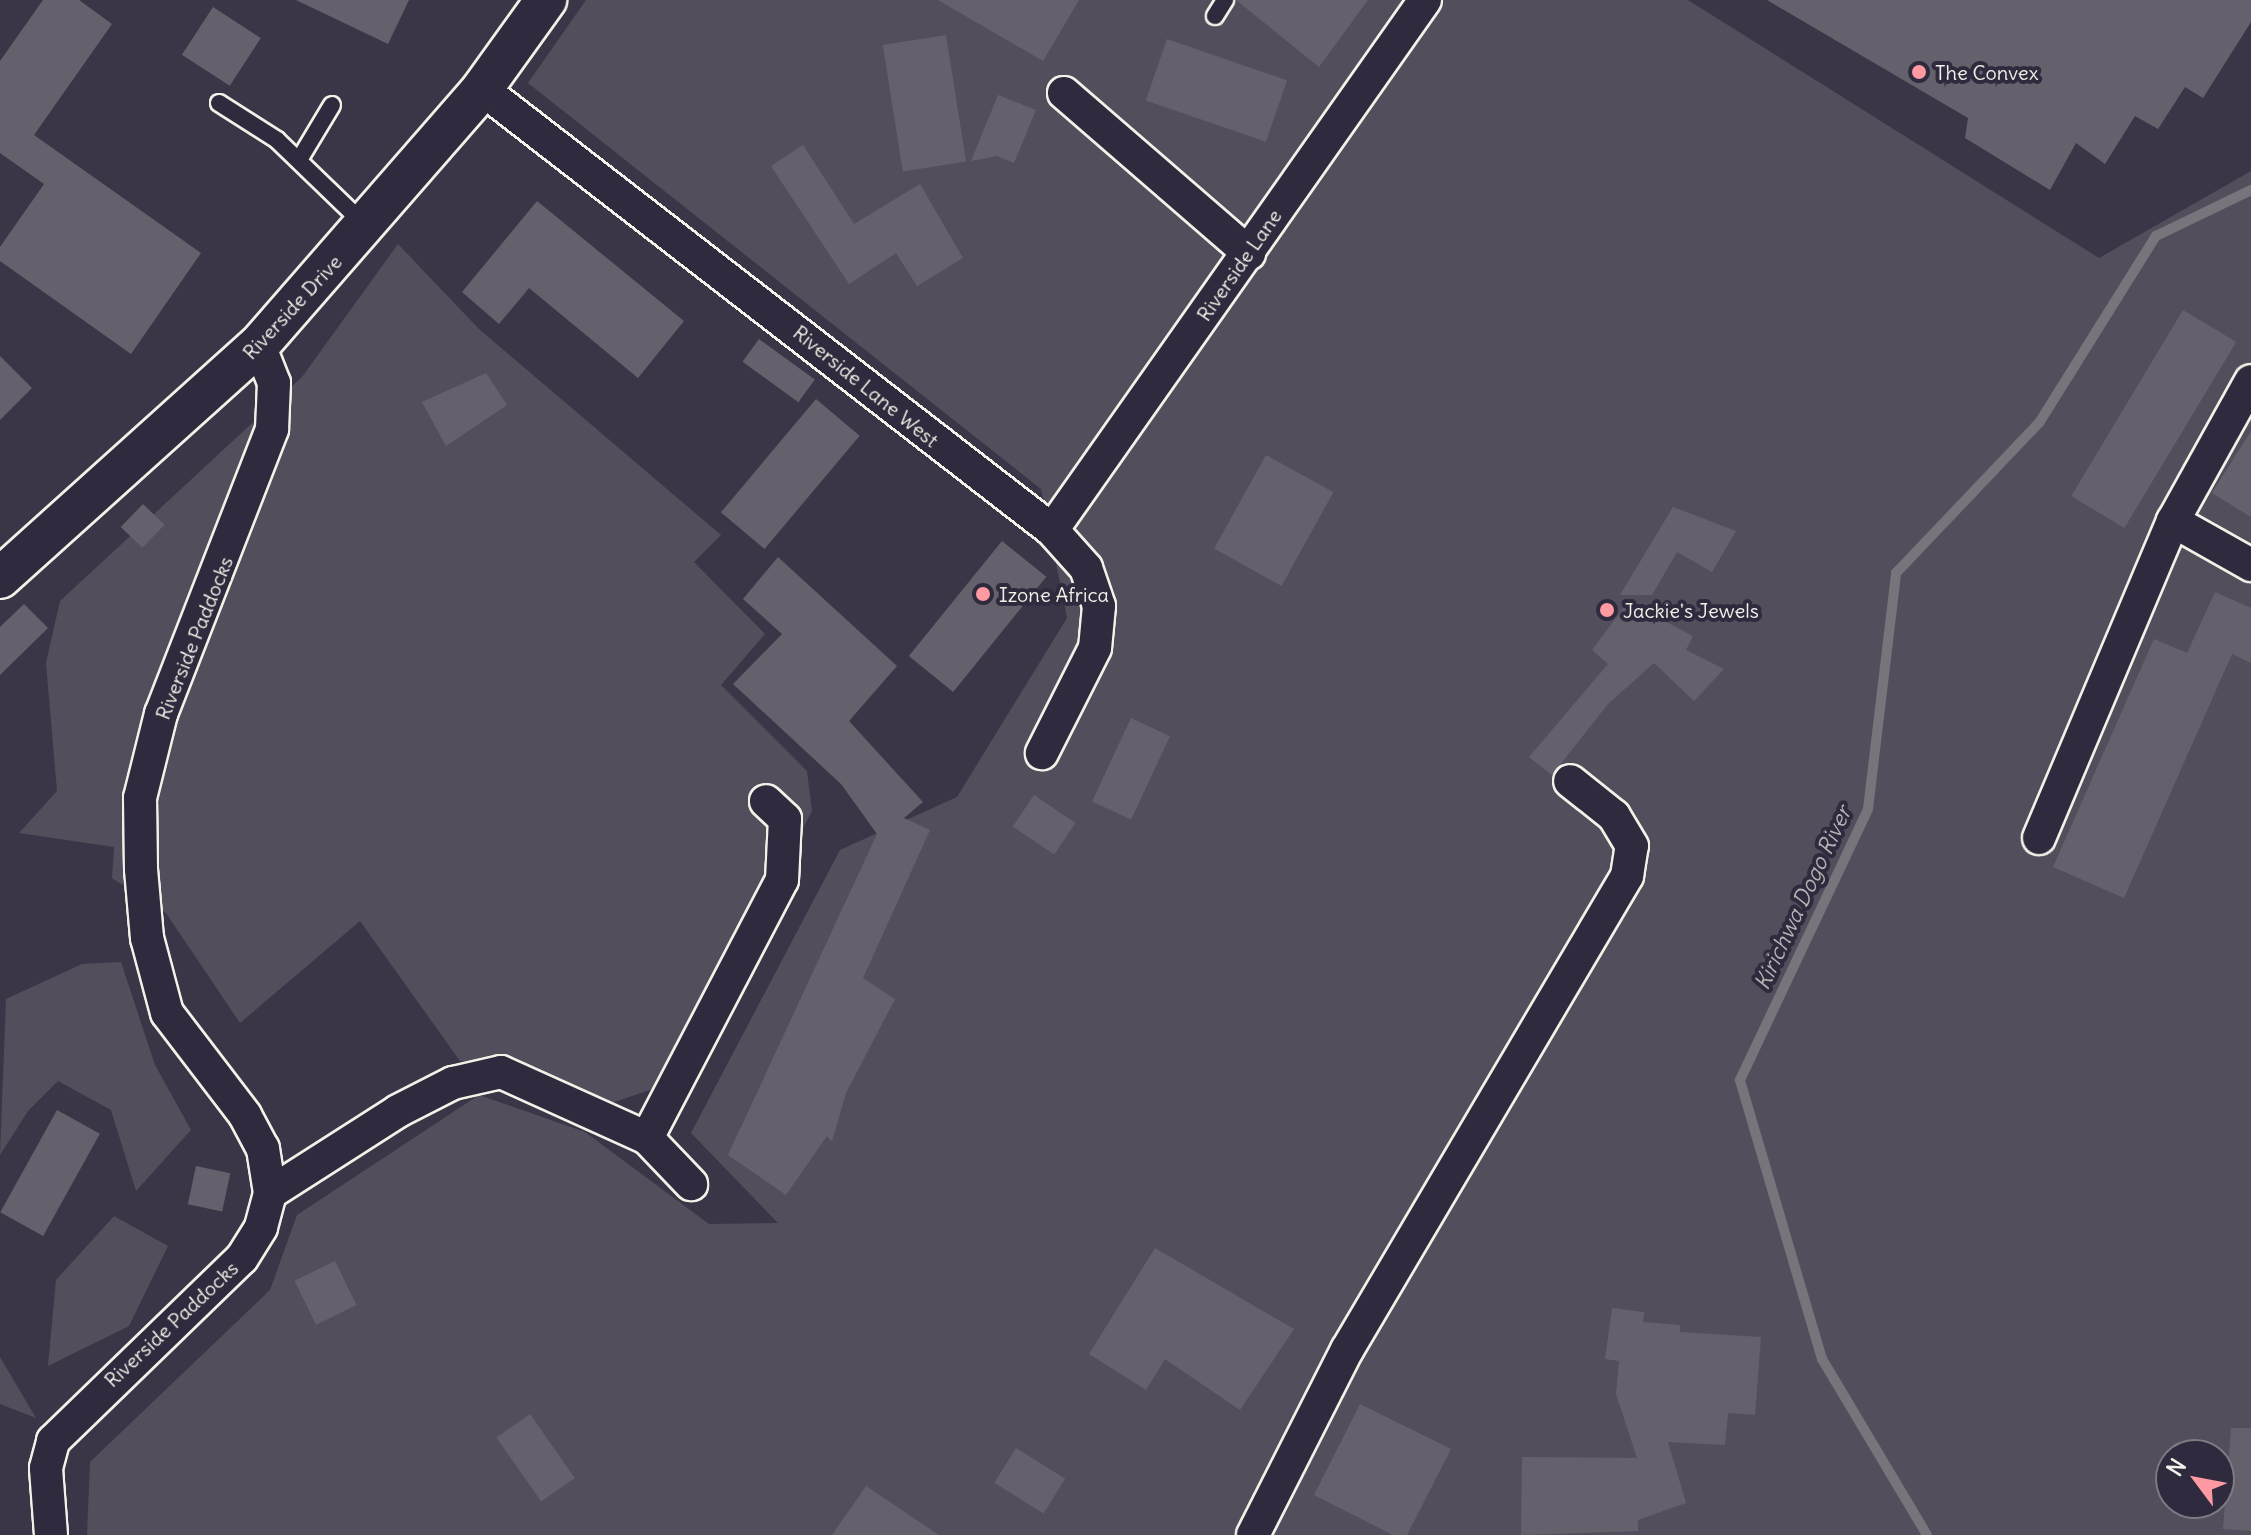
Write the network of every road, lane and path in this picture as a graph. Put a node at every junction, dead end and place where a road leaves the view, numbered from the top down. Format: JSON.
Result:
{"nodes":[{"id":1,"x":546,"y":0,"type":"edge"},
{"id":2,"x":1225,"y":0,"type":"edge"},
{"id":3,"x":1425,"y":0,"type":"edge"},
{"id":4,"x":1215,"y":16,"type":"dead end"},
{"id":5,"x":482,"y":89,"type":"junction"},
{"id":6,"x":1064,"y":93,"type":"dead end"},
{"id":7,"x":219,"y":103,"type":"dead end"},
{"id":8,"x":332,"y":105,"type":"dead end"},
{"id":9,"x":299,"y":160,"type":"junction"},
{"id":10,"x":366,"y":226,"type":"junction"},
{"id":11,"x":1249,"y":253,"type":"junction"},
{"id":12,"x":259,"y":345,"type":"junction"},
{"id":13,"x":2251,"y":381,"type":"edge"},
{"id":14,"x":2173,"y":521,"type":"junction"},
{"id":15,"x":1052,"y":530,"type":"junction"},
{"id":16,"x":2251,"y":565,"type":"edge"},
{"id":17,"x":0,"y":578,"type":"edge"},
{"id":18,"x":1042,"y":753,"type":"dead end"},
{"id":19,"x":1570,"y":781,"type":"dead end"},
{"id":20,"x":766,"y":801,"type":"dead end"},
{"id":21,"x":2039,"y":838,"type":"dead end"},
{"id":22,"x":647,"y":1138,"type":"junction"},
{"id":23,"x":691,"y":1184,"type":"dead end"},
{"id":24,"x":270,"y":1193,"type":"junction"},
{"id":25,"x":51,"y":1535,"type":"edge"},
{"id":26,"x":1253,"y":1535,"type":"edge"}],
"edges":[{"from":1,"to":5,"type":"street","name":"Riverside Drive"},
{"from":2,"to":4,"type":"lane"},
{"from":3,"to":11,"type":"street","name":"Riverside Lane"},
{"from":5,"to":10,"type":"street","name":"Riverside Drive"},
{"from":5,"to":15,"type":"street","name":"Riverside Lane West"},
{"from":6,"to":11,"type":"street"},
{"from":7,"to":9,"type":"lane"},
{"from":8,"to":9,"type":"lane"},
{"from":9,"to":10,"type":"lane"},
{"from":10,"to":12,"type":"street","name":"Riverside Drive"},
{"from":11,"to":15,"type":"street","name":"Riverside Lane"},
{"from":12,"to":17,"type":"street","name":"Riverside Drive"},
{"from":12,"to":24,"type":"street","name":"Riverside Paddocks"},
{"from":13,"to":14,"type":"street"},
{"from":14,"to":16,"type":"street"},
{"from":14,"to":21,"type":"street"},
{"from":15,"to":18,"type":"street","name":"Riverside Lane West"},
{"from":19,"to":26,"type":"street"},
{"from":20,"to":22,"type":"street"},
{"from":22,"to":23,"type":"street"},
{"from":22,"to":24,"type":"street"},
{"from":24,"to":25,"type":"street","name":"Riverside Paddocks"}]}
